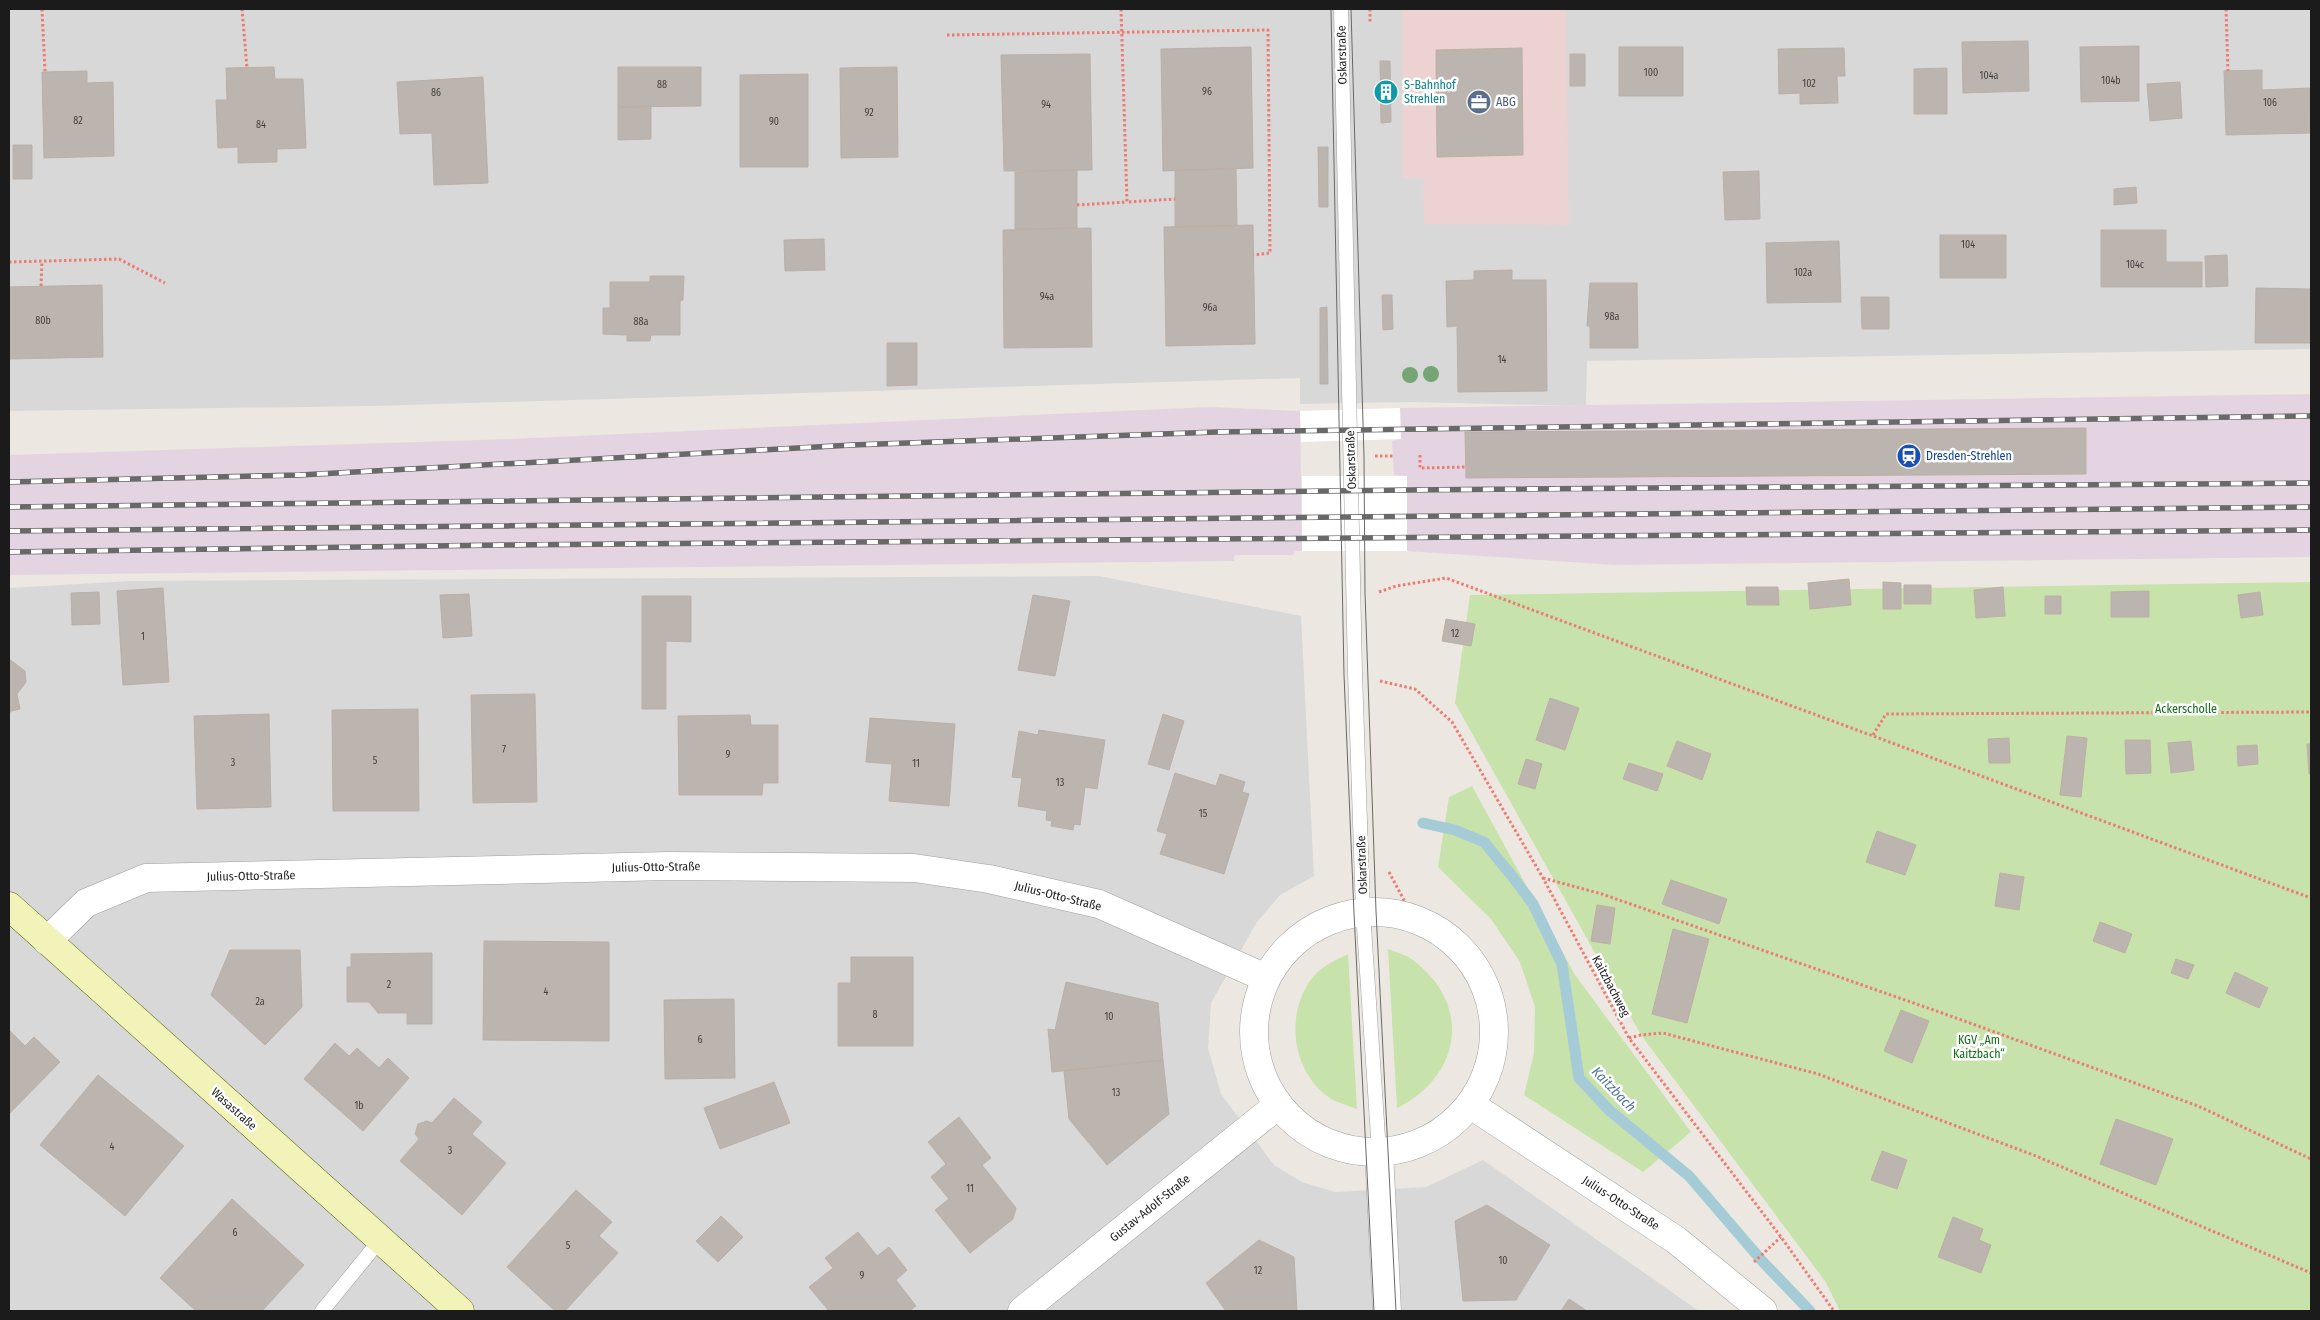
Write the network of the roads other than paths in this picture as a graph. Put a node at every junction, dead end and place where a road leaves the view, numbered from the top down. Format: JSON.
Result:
{"nodes":[{"id":1,"x":1341,"y":9,"type":"edge"},
{"id":2,"x":9,"y":906,"type":"edge"},
{"id":3,"x":1363,"y":912,"type":"junction"},
{"id":4,"x":48,"y":941,"type":"junction"},
{"id":5,"x":1266,"y":978,"type":"junction"},
{"id":6,"x":1278,"y":1105,"type":"junction"},
{"id":7,"x":1471,"y":1105,"type":"junction"},
{"id":8,"x":1379,"y":1152,"type":"junction"},
{"id":9,"x":380,"y":1240,"type":"junction"},
{"id":10,"x":322,"y":1311,"type":"edge"},
{"id":11,"x":460,"y":1311,"type":"edge"},
{"id":12,"x":1022,"y":1311,"type":"edge"},
{"id":13,"x":1387,"y":1311,"type":"edge"},
{"id":14,"x":1763,"y":1311,"type":"edge"}],
"edges":[{"from":1,"to":3,"type":"lane","name":"Oskarstraße"},
{"from":2,"to":4,"type":"street","name":"Wasastraße"},
{"from":3,"to":5,"type":"street"},
{"from":3,"to":7,"type":"street"},
{"from":3,"to":8,"type":"lane","name":"Oskarstraße"},
{"from":4,"to":5,"type":"street","name":"Julius-Otto-Straße"},
{"from":4,"to":9,"type":"street","name":"Wasastraße"},
{"from":5,"to":6,"type":"street"},
{"from":6,"to":8,"type":"street"},
{"from":6,"to":12,"type":"street","name":"Gustav-Adolf-Straße"},
{"from":7,"to":8,"type":"street"},
{"from":7,"to":14,"type":"street","name":"Julius-Otto-Straße"},
{"from":8,"to":13,"type":"street"},
{"from":9,"to":10,"type":"lane"},
{"from":9,"to":11,"type":"street","name":"Wasastraße"}]}
